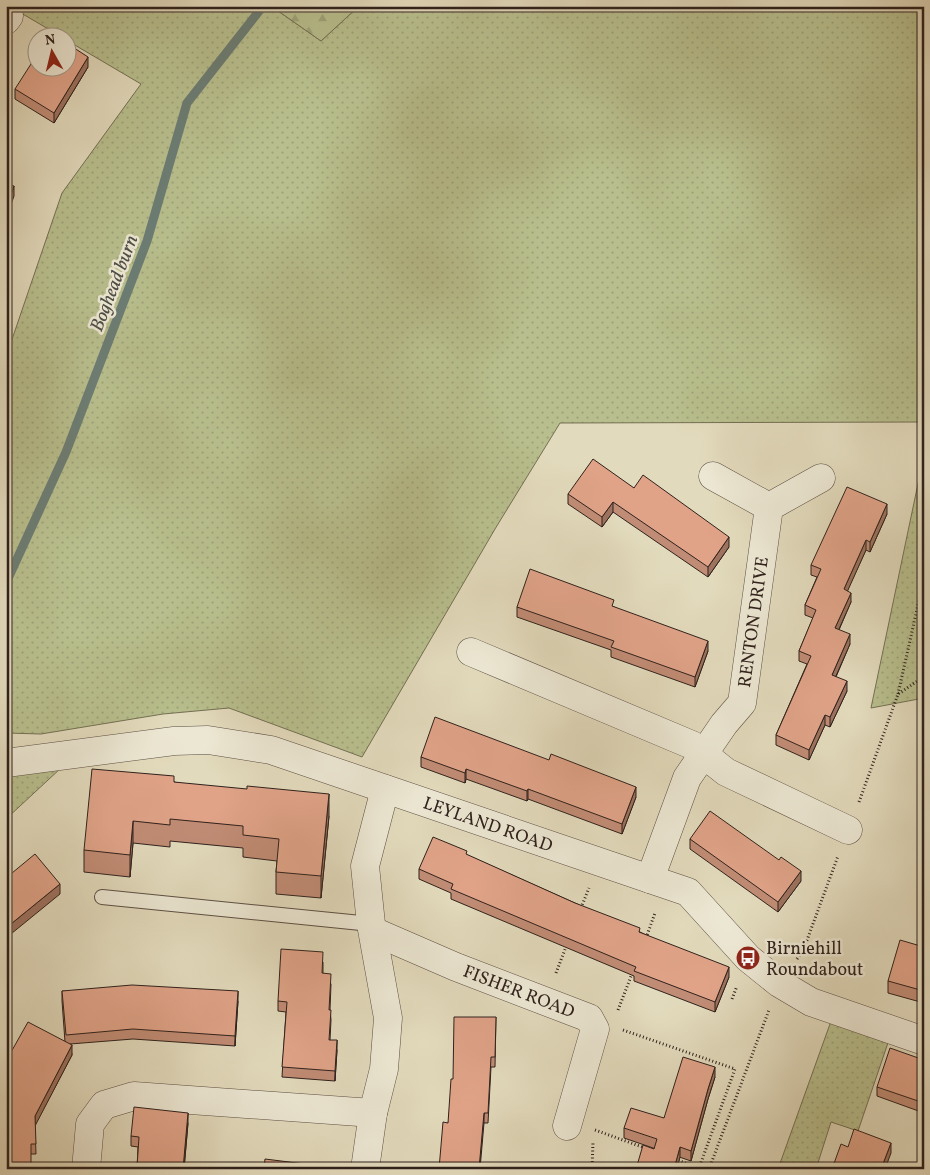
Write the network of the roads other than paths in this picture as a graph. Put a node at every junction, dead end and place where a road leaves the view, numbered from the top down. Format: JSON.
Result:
{"nodes":[{"id":1,"x":713,"y":476,"type":"dead end"},
{"id":2,"x":821,"y":478,"type":"dead end"},
{"id":3,"x":769,"y":507,"type":"junction"},
{"id":4,"x":471,"y":652,"type":"dead end"},
{"id":5,"x":703,"y":754,"type":"junction"},
{"id":6,"x":6,"y":764,"type":"edge"},
{"id":7,"x":385,"y":789,"type":"junction"},
{"id":8,"x":848,"y":830,"type":"road end"},
{"id":9,"x":658,"y":881,"type":"junction"},
{"id":10,"x":102,"y":897,"type":"dead end"},
{"id":11,"x":372,"y":928,"type":"junction"},
{"id":12,"x":924,"y":1041,"type":"edge"},
{"id":13,"x":373,"y":1113,"type":"junction"},
{"id":14,"x":567,"y":1126,"type":"dead end"},
{"id":15,"x":86,"y":1169,"type":"edge"},
{"id":16,"x":365,"y":1169,"type":"edge"}],
"edges":[{"from":1,"to":3,"type":"street"},
{"from":2,"to":3,"type":"street"},
{"from":3,"to":5,"type":"street","name":"RENTON DRIVE"},
{"from":4,"to":5,"type":"street"},
{"from":5,"to":8,"type":"street"},
{"from":5,"to":9,"type":"street","name":"RENTON DRIVE"},
{"from":6,"to":7,"type":"street","name":"LEYLAND ROAD"},
{"from":7,"to":9,"type":"street","name":"LEYLAND ROAD"},
{"from":7,"to":11,"type":"street"},
{"from":9,"to":12,"type":"street","name":"LEYLAND ROAD"},
{"from":10,"to":11,"type":"lane"},
{"from":11,"to":13,"type":"street"},
{"from":11,"to":14,"type":"street","name":"FISHER ROAD"},
{"from":13,"to":15,"type":"street"},
{"from":13,"to":16,"type":"street"}]}
